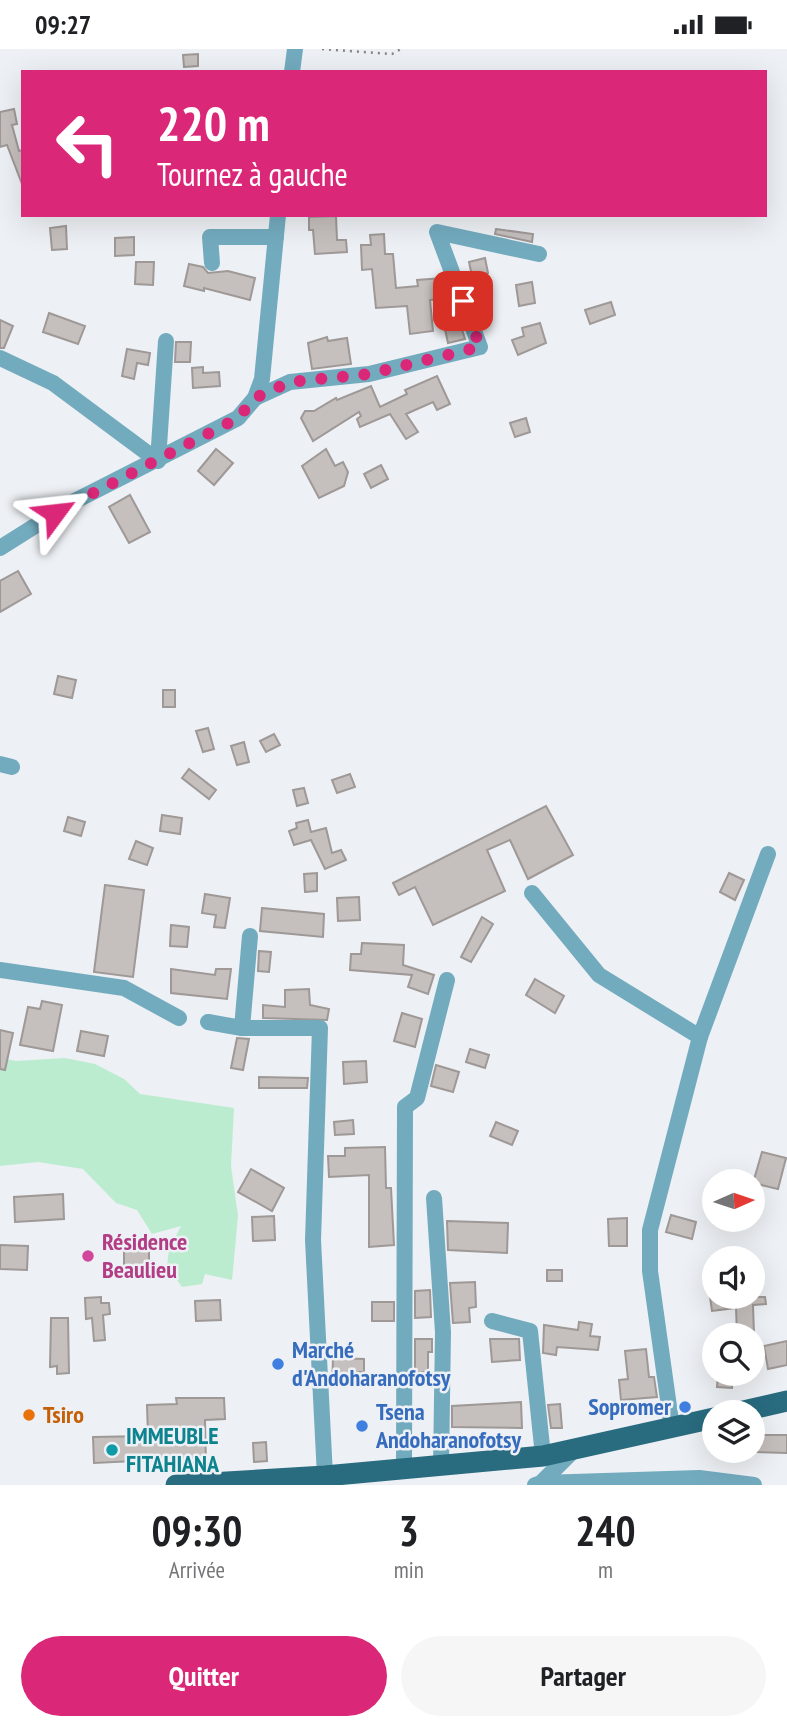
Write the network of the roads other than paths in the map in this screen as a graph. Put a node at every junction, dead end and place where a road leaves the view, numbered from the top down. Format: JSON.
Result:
{"nodes":[{"id":1,"x":295,"y":49,"type":"edge"},
{"id":2,"x":292,"y":70,"type":"edge"},
{"id":3,"x":278,"y":217,"type":"edge"},
{"id":4,"x":276,"y":237,"type":"junction"},
{"id":5,"x":539,"y":254,"type":"dead end"},
{"id":6,"x":212,"y":263,"type":"dead end"},
{"id":7,"x":166,"y":341,"type":"dead end"},
{"id":8,"x":0,"y":358,"type":"edge"},
{"id":9,"x":255,"y":398,"type":"junction"},
{"id":10,"x":158,"y":461,"type":"junction"},
{"id":11,"x":0,"y":548,"type":"edge"},
{"id":12,"x":768,"y":854,"type":"dead end"},
{"id":13,"x":532,"y":893,"type":"dead end"},
{"id":14,"x":250,"y":936,"type":"dead end"},
{"id":15,"x":0,"y":970,"type":"edge"},
{"id":16,"x":447,"y":980,"type":"dead end"},
{"id":17,"x":179,"y":1018,"type":"dead end"},
{"id":18,"x":208,"y":1022,"type":"dead end"},
{"id":19,"x":242,"y":1028,"type":"junction"},
{"id":20,"x":700,"y":1037,"type":"junction"},
{"id":21,"x":434,"y":1198,"type":"dead end"},
{"id":22,"x":492,"y":1321,"type":"dead end"},
{"id":23,"x":787,"y":1401,"type":"edge"},
{"id":24,"x":765,"y":1406,"type":"edge"},
{"id":25,"x":702,"y":1421,"type":"edge"},
{"id":26,"x":672,"y":1428,"type":"junction"},
{"id":27,"x":572,"y":1452,"type":"junction"},
{"id":28,"x":543,"y":1456,"type":"junction"},
{"id":29,"x":441,"y":1466,"type":"junction"},
{"id":30,"x":404,"y":1468,"type":"junction"},
{"id":31,"x":325,"y":1476,"type":"junction"},
{"id":32,"x":537,"y":1484,"type":"edge"},
{"id":33,"x":176,"y":1485,"type":"edge"},
{"id":34,"x":754,"y":1485,"type":"edge"}],
"edges":[{"from":1,"to":2,"type":"street"},
{"from":3,"to":4,"type":"street"},
{"from":4,"to":6,"type":"street"},
{"from":4,"to":9,"type":"street"},
{"from":5,"to":9,"type":"street"},
{"from":7,"to":10,"type":"street"},
{"from":8,"to":10,"type":"street"},
{"from":9,"to":10,"type":"street"},
{"from":10,"to":11,"type":"street"},
{"from":12,"to":20,"type":"street"},
{"from":13,"to":20,"type":"street"},
{"from":14,"to":19,"type":"street"},
{"from":15,"to":17,"type":"street"},
{"from":16,"to":30,"type":"street"},
{"from":18,"to":19,"type":"street"},
{"from":19,"to":31,"type":"street"},
{"from":20,"to":26,"type":"street"},
{"from":21,"to":29,"type":"street"},
{"from":22,"to":28,"type":"street"},
{"from":23,"to":24,"type":"main road"},
{"from":25,"to":26,"type":"main road"},
{"from":26,"to":27,"type":"main road"},
{"from":27,"to":28,"type":"main road"},
{"from":27,"to":32,"type":"street"},
{"from":28,"to":29,"type":"main road"},
{"from":29,"to":30,"type":"main road"},
{"from":30,"to":31,"type":"main road"},
{"from":31,"to":33,"type":"main road"},
{"from":32,"to":34,"type":"street"}]}
